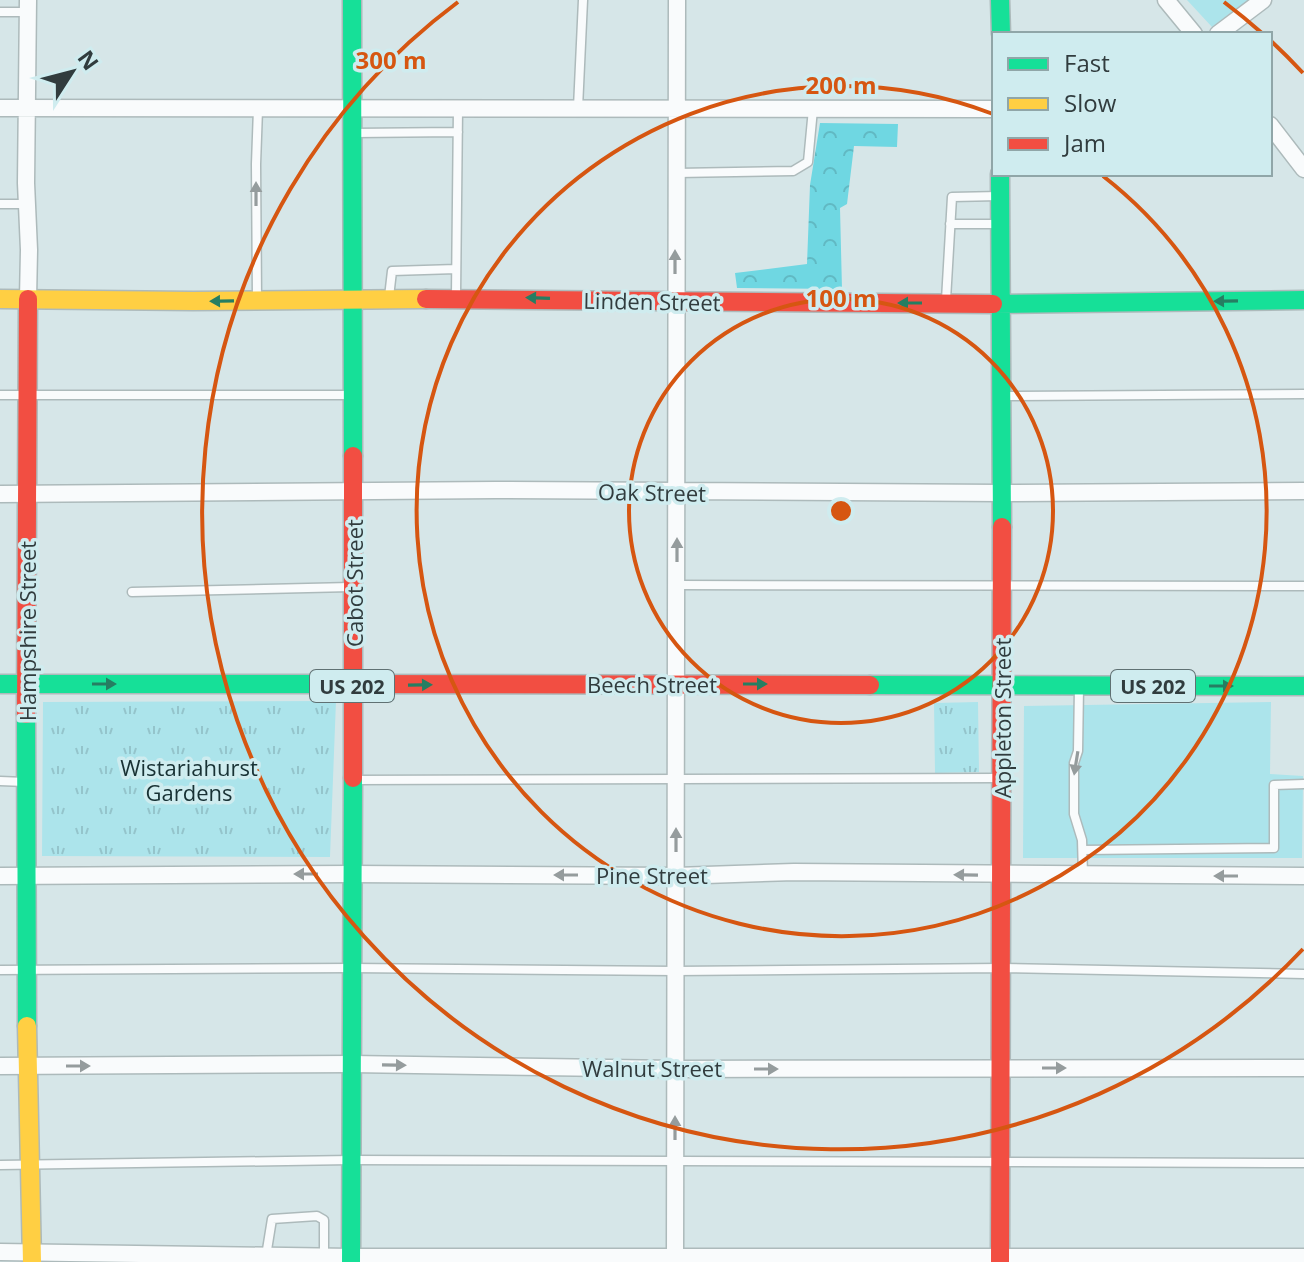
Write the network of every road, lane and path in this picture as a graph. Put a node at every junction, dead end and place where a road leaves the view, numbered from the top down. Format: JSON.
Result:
{"nodes":[{"id":1,"x":352,"y":0,"type":"edge"},
{"id":2,"x":583,"y":0,"type":"edge"},
{"id":3,"x":677,"y":0,"type":"edge"},
{"id":4,"x":1000,"y":0,"type":"edge"},
{"id":5,"x":1166,"y":0,"type":"edge"},
{"id":6,"x":1263,"y":0,"type":"edge"},
{"id":7,"x":28,"y":6,"type":"edge"},
{"id":8,"x":0,"y":12,"type":"edge"},
{"id":9,"x":1001,"y":32,"type":"edge"},
{"id":10,"x":1192,"y":32,"type":"edge"},
{"id":11,"x":1221,"y":32,"type":"edge"},
{"id":12,"x":676,"y":107,"type":"junction"},
{"id":13,"x":0,"y":108,"type":"edge"},
{"id":14,"x":29,"y":108,"type":"junction"},
{"id":15,"x":353,"y":108,"type":"junction"},
{"id":16,"x":458,"y":108,"type":"junction"},
{"id":17,"x":578,"y":108,"type":"junction"},
{"id":18,"x":258,"y":109,"type":"junction"},
{"id":19,"x":813,"y":109,"type":"junction"},
{"id":20,"x":992,"y":109,"type":"edge"},
{"id":21,"x":1272,"y":128,"type":"edge"},
{"id":22,"x":458,"y":132,"type":"junction"},
{"id":23,"x":353,"y":133,"type":"junction"},
{"id":24,"x":1304,"y":169,"type":"edge"},
{"id":25,"x":676,"y":173,"type":"junction"},
{"id":26,"x":1000,"y":176,"type":"edge"},
{"id":27,"x":1000,"y":196,"type":"junction"},
{"id":28,"x":0,"y":204,"type":"edge"},
{"id":29,"x":27,"y":204,"type":"junction"},
{"id":30,"x":950,"y":224,"type":"junction"},
{"id":31,"x":1000,"y":224,"type":"junction"},
{"id":32,"x":456,"y":269,"type":"junction"},
{"id":33,"x":456,"y":298,"type":"junction"},
{"id":34,"x":0,"y":299,"type":"edge"},
{"id":35,"x":28,"y":299,"type":"junction"},
{"id":36,"x":353,"y":299,"type":"junction"},
{"id":37,"x":389,"y":299,"type":"junction"},
{"id":38,"x":257,"y":300,"type":"junction"},
{"id":39,"x":1304,"y":300,"type":"edge"},
{"id":40,"x":675,"y":302,"type":"junction"},
{"id":41,"x":946,"y":303,"type":"junction"},
{"id":42,"x":1000,"y":304,"type":"junction"},
{"id":43,"x":1304,"y":394,"type":"edge"},
{"id":44,"x":0,"y":395,"type":"edge"},
{"id":45,"x":26,"y":395,"type":"junction"},
{"id":46,"x":352,"y":395,"type":"junction"},
{"id":47,"x":1000,"y":396,"type":"junction"},
{"id":48,"x":353,"y":490,"type":"junction"},
{"id":49,"x":1304,"y":491,"type":"edge"},
{"id":50,"x":677,"y":492,"type":"junction"},
{"id":51,"x":1002,"y":493,"type":"junction"},
{"id":52,"x":0,"y":494,"type":"edge"},
{"id":53,"x":27,"y":495,"type":"junction"},
{"id":54,"x":677,"y":585,"type":"junction"},
{"id":55,"x":1002,"y":586,"type":"junction"},
{"id":56,"x":1304,"y":586,"type":"edge"},
{"id":57,"x":354,"y":587,"type":"junction"},
{"id":58,"x":132,"y":592,"type":"dead end"},
{"id":59,"x":0,"y":684,"type":"edge"},
{"id":60,"x":26,"y":684,"type":"junction"},
{"id":61,"x":677,"y":684,"type":"junction"},
{"id":62,"x":354,"y":686,"type":"junction"},
{"id":63,"x":1003,"y":686,"type":"junction"},
{"id":64,"x":1079,"y":686,"type":"junction"},
{"id":65,"x":1304,"y":686,"type":"edge"},
{"id":66,"x":1002,"y":778,"type":"junction"},
{"id":67,"x":677,"y":779,"type":"junction"},
{"id":68,"x":353,"y":780,"type":"junction"},
{"id":69,"x":0,"y":781,"type":"edge"},
{"id":70,"x":26,"y":782,"type":"junction"},
{"id":71,"x":1304,"y":784,"type":"edge"},
{"id":72,"x":1083,"y":850,"type":"junction"},
{"id":73,"x":352,"y":874,"type":"junction"},
{"id":74,"x":1002,"y":875,"type":"junction"},
{"id":75,"x":0,"y":876,"type":"edge"},
{"id":76,"x":676,"y":876,"type":"junction"},
{"id":77,"x":1083,"y":876,"type":"junction"},
{"id":78,"x":1304,"y":876,"type":"edge"},
{"id":79,"x":26,"y":877,"type":"junction"},
{"id":80,"x":352,"y":968,"type":"junction"},
{"id":81,"x":1001,"y":968,"type":"junction"},
{"id":82,"x":0,"y":970,"type":"edge"},
{"id":83,"x":26,"y":970,"type":"junction"},
{"id":84,"x":675,"y":971,"type":"junction"},
{"id":85,"x":1304,"y":974,"type":"edge"},
{"id":86,"x":352,"y":1064,"type":"junction"},
{"id":87,"x":0,"y":1066,"type":"edge"},
{"id":88,"x":27,"y":1066,"type":"junction"},
{"id":89,"x":1000,"y":1067,"type":"junction"},
{"id":90,"x":1304,"y":1068,"type":"edge"},
{"id":91,"x":675,"y":1069,"type":"junction"},
{"id":92,"x":351,"y":1160,"type":"junction"},
{"id":93,"x":675,"y":1161,"type":"junction"},
{"id":94,"x":1000,"y":1162,"type":"junction"},
{"id":95,"x":1304,"y":1163,"type":"edge"},
{"id":96,"x":30,"y":1164,"type":"junction"},
{"id":97,"x":0,"y":1165,"type":"edge"},
{"id":98,"x":0,"y":1252,"type":"edge"},
{"id":99,"x":266,"y":1256,"type":"junction"},
{"id":100,"x":32,"y":1257,"type":"edge"},
{"id":101,"x":324,"y":1257,"type":"junction"},
{"id":102,"x":1304,"y":1257,"type":"edge"},
{"id":103,"x":351,"y":1260,"type":"edge"},
{"id":104,"x":675,"y":1260,"type":"edge"},
{"id":105,"x":809,"y":1260,"type":"edge"},
{"id":106,"x":1000,"y":1260,"type":"edge"},
{"id":107,"x":1152,"y":1260,"type":"edge"}],
"edges":[{"from":1,"to":15,"type":"main road","name":"Cabot Street"},
{"from":2,"to":17,"type":"lane"},
{"from":3,"to":12,"type":"street"},
{"from":4,"to":9,"type":"main road"},
{"from":5,"to":10,"type":"street"},
{"from":6,"to":11,"type":"street"},
{"from":7,"to":8,"type":"lane"},
{"from":7,"to":14,"type":"street","name":"Hampshire Street"},
{"from":12,"to":17,"type":"street"},
{"from":12,"to":19,"type":"street"},
{"from":12,"to":25,"type":"street"},
{"from":13,"to":14,"type":"street"},
{"from":14,"to":18,"type":"street"},
{"from":14,"to":29,"type":"street","name":"Hampshire Street"},
{"from":15,"to":16,"type":"street"},
{"from":15,"to":18,"type":"street"},
{"from":15,"to":23,"type":"main road","name":"Cabot Street"},
{"from":16,"to":17,"type":"street"},
{"from":16,"to":22,"type":"lane"},
{"from":38,"to":18,"type":"lane","one_way":true},
{"from":19,"to":20,"type":"street"},
{"from":19,"to":25,"type":"lane"},
{"from":21,"to":24,"type":"street"},
{"from":22,"to":23,"type":"lane"},
{"from":22,"to":32,"type":"lane"},
{"from":23,"to":36,"type":"main road","name":"Cabot Street"},
{"from":40,"to":25,"type":"street","one_way":true},
{"from":26,"to":27,"type":"main road","name":"Appleton Street"},
{"from":27,"to":30,"type":"lane"},
{"from":27,"to":31,"type":"main road","name":"Appleton Street"},
{"from":28,"to":29,"type":"lane"},
{"from":29,"to":35,"type":"street","name":"Hampshire Street"},
{"from":30,"to":31,"type":"lane"},
{"from":30,"to":41,"type":"lane"},
{"from":31,"to":42,"type":"main road","name":"Appleton Street"},
{"from":32,"to":33,"type":"lane"},
{"from":32,"to":37,"type":"lane"},
{"from":33,"to":37,"type":"main road","name":"Linden Street"},
{"from":40,"to":33,"type":"main road","name":"Linden Street","one_way":true},
{"from":34,"to":35,"type":"main road","name":"Linden Street"},
{"from":38,"to":35,"type":"main road","name":"Linden Street","one_way":true},
{"from":35,"to":45,"type":"main road","name":"Hampshire Street"},
{"from":36,"to":37,"type":"main road","name":"Linden Street"},
{"from":36,"to":38,"type":"main road","name":"Linden Street"},
{"from":36,"to":46,"type":"main road","name":"Cabot Street"},
{"from":39,"to":42,"type":"main road","name":"Linden Street","one_way":true},
{"from":41,"to":40,"type":"main road","name":"Linden Street","one_way":true},
{"from":40,"to":50,"type":"street"},
{"from":41,"to":42,"type":"main road","name":"Linden Street"},
{"from":42,"to":47,"type":"main road","name":"Appleton Street"},
{"from":43,"to":47,"type":"lane"},
{"from":44,"to":45,"type":"lane"},
{"from":45,"to":46,"type":"lane"},
{"from":45,"to":53,"type":"main road","name":"Hampshire Street"},
{"from":46,"to":48,"type":"main road","name":"Cabot Street"},
{"from":47,"to":51,"type":"main road","name":"Appleton Street"},
{"from":48,"to":50,"type":"street","name":"Oak Street"},
{"from":48,"to":53,"type":"street","name":"Oak Street"},
{"from":48,"to":57,"type":"main road","name":"Cabot Street"},
{"from":49,"to":51,"type":"street","name":"Oak Street"},
{"from":50,"to":51,"type":"street","name":"Oak Street"},
{"from":54,"to":50,"type":"street","one_way":true},
{"from":51,"to":55,"type":"main road","name":"Appleton Street"},
{"from":52,"to":53,"type":"street","name":"Oak Street"},
{"from":53,"to":60,"type":"main road","name":"Hampshire Street"},
{"from":54,"to":55,"type":"lane"},
{"from":54,"to":61,"type":"street"},
{"from":55,"to":56,"type":"lane"},
{"from":55,"to":63,"type":"main road","name":"Appleton Street"},
{"from":57,"to":58,"type":"lane"},
{"from":57,"to":62,"type":"main road","name":"Cabot Street"},
{"from":59,"to":60,"type":"main road","name":"Beech Street","number":"US 202"},
{"from":60,"to":62,"type":"main road","name":"Beech Street","number":"US 202","one_way":true},
{"from":60,"to":70,"type":"main road","name":"Hampshire Street"},
{"from":62,"to":61,"type":"main road","name":"Beech Street","number":"US 202","one_way":true},
{"from":61,"to":63,"type":"main road","name":"Beech Street","number":"US 202","one_way":true},
{"from":61,"to":67,"type":"street"},
{"from":62,"to":68,"type":"main road","name":"Cabot Street"},
{"from":63,"to":64,"type":"main road","name":"Beech Street","number":"US 202"},
{"from":63,"to":66,"type":"main road","name":"Appleton Street"},
{"from":64,"to":65,"type":"main road","name":"Beech Street","number":"US 202","one_way":true},
{"from":64,"to":72,"type":"lane","one_way":true},
{"from":66,"to":67,"type":"lane"},
{"from":66,"to":74,"type":"main road","name":"Appleton Street"},
{"from":67,"to":68,"type":"lane"},
{"from":76,"to":67,"type":"street","one_way":true},
{"from":68,"to":73,"type":"main road","name":"Cabot Street"},
{"from":69,"to":70,"type":"lane"},
{"from":70,"to":79,"type":"main road","name":"Hampshire Street"},
{"from":71,"to":72,"type":"lane"},
{"from":72,"to":77,"type":"lane"},
{"from":76,"to":73,"type":"street","name":"Pine Street","one_way":true},
{"from":73,"to":79,"type":"street","name":"Pine Street","one_way":true},
{"from":73,"to":80,"type":"main road","name":"Cabot Street"},
{"from":74,"to":76,"type":"street","name":"Pine Street","one_way":true},
{"from":74,"to":77,"type":"street","name":"Pine Street"},
{"from":74,"to":81,"type":"main road","name":"Appleton Street"},
{"from":75,"to":79,"type":"street","name":"Pine Street"},
{"from":76,"to":84,"type":"street"},
{"from":78,"to":77,"type":"street","name":"Pine Street","one_way":true},
{"from":79,"to":83,"type":"main road","name":"Hampshire Street"},
{"from":80,"to":83,"type":"lane"},
{"from":80,"to":84,"type":"lane"},
{"from":80,"to":86,"type":"main road","name":"Cabot Street"},
{"from":81,"to":84,"type":"lane"},
{"from":81,"to":85,"type":"lane"},
{"from":81,"to":89,"type":"main road","name":"Appleton Street"},
{"from":82,"to":83,"type":"lane"},
{"from":83,"to":88,"type":"main road","name":"Hampshire Street"},
{"from":84,"to":91,"type":"street"},
{"from":88,"to":86,"type":"street","name":"Walnut Street","one_way":true},
{"from":86,"to":91,"type":"street","name":"Walnut Street","one_way":true},
{"from":86,"to":92,"type":"main road","name":"Cabot Street"},
{"from":87,"to":88,"type":"street","name":"Walnut Street"},
{"from":88,"to":96,"type":"main road","name":"Hampshire Street"},
{"from":89,"to":90,"type":"street","name":"Walnut Street","one_way":true},
{"from":91,"to":89,"type":"street","name":"Walnut Street","one_way":true},
{"from":89,"to":94,"type":"main road","name":"Appleton Street"},
{"from":93,"to":91,"type":"street","one_way":true},
{"from":92,"to":93,"type":"lane"},
{"from":92,"to":96,"type":"lane"},
{"from":92,"to":103,"type":"main road","name":"Cabot Street"},
{"from":93,"to":94,"type":"lane"},
{"from":93,"to":104,"type":"street"},
{"from":94,"to":95,"type":"lane"},
{"from":94,"to":106,"type":"main road","name":"Appleton Street"},
{"from":96,"to":97,"type":"lane"},
{"from":96,"to":100,"type":"main road","name":"Hampshire Street"},
{"from":98,"to":100,"type":"street"},
{"from":99,"to":100,"type":"street"},
{"from":99,"to":101,"type":"street"},
{"from":99,"to":101,"type":"lane"},
{"from":101,"to":103,"type":"street"},
{"from":102,"to":107,"type":"street"},
{"from":103,"to":104,"type":"street"},
{"from":104,"to":105,"type":"street"},
{"from":105,"to":106,"type":"street"},
{"from":106,"to":107,"type":"street"}]}
